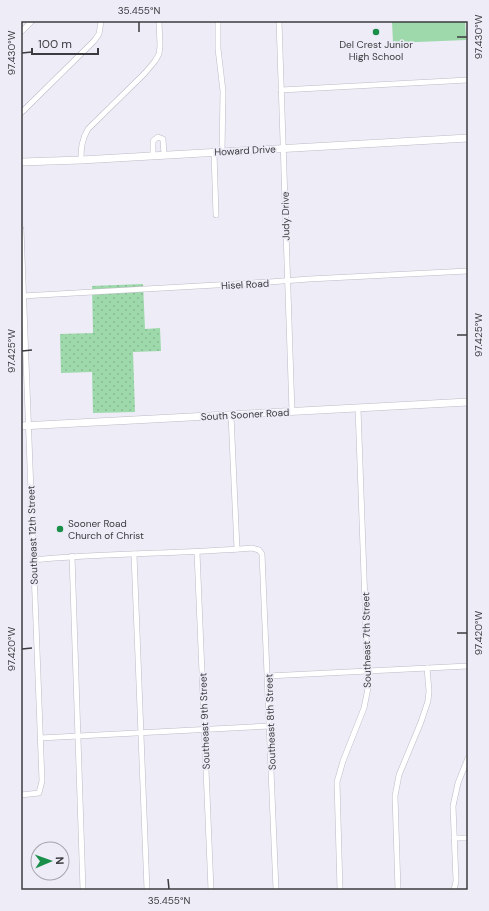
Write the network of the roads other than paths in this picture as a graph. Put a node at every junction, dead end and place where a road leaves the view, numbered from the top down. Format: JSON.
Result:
{"nodes":[{"id":1,"x":32,"y":21,"type":"edge"},
{"id":2,"x":101,"y":21,"type":"edge"},
{"id":3,"x":159,"y":21,"type":"edge"},
{"id":4,"x":218,"y":21,"type":"edge"},
{"id":5,"x":279,"y":21,"type":"edge"},
{"id":6,"x":21,"y":32,"type":"edge"},
{"id":7,"x":468,"y":80,"type":"edge"},
{"id":8,"x":282,"y":90,"type":"junction"},
{"id":9,"x":21,"y":113,"type":"edge"},
{"id":10,"x":468,"y":138,"type":"edge"},
{"id":11,"x":284,"y":148,"type":"junction"},
{"id":12,"x":214,"y":152,"type":"junction"},
{"id":13,"x":222,"y":152,"type":"junction"},
{"id":14,"x":164,"y":155,"type":"junction"},
{"id":15,"x":153,"y":156,"type":"junction"},
{"id":16,"x":81,"y":160,"type":"junction"},
{"id":17,"x":21,"y":162,"type":"edge"},
{"id":18,"x":216,"y":216,"type":"dead end"},
{"id":19,"x":21,"y":229,"type":"edge"},
{"id":20,"x":468,"y":271,"type":"edge"},
{"id":21,"x":287,"y":281,"type":"junction"},
{"id":22,"x":22,"y":296,"type":"edge"},
{"id":23,"x":468,"y":402,"type":"edge"},
{"id":24,"x":358,"y":408,"type":"junction"},
{"id":25,"x":292,"y":412,"type":"junction"},
{"id":26,"x":231,"y":415,"type":"junction"},
{"id":27,"x":25,"y":426,"type":"edge"},
{"id":28,"x":237,"y":550,"type":"junction"},
{"id":29,"x":197,"y":552,"type":"junction"},
{"id":30,"x":134,"y":554,"type":"junction"},
{"id":31,"x":72,"y":556,"type":"junction"},
{"id":32,"x":34,"y":560,"type":"junction"},
{"id":33,"x":468,"y":666,"type":"edge"},
{"id":34,"x":427,"y":668,"type":"junction"},
{"id":35,"x":368,"y":671,"type":"junction"},
{"id":36,"x":268,"y":676,"type":"junction"},
{"id":37,"x":270,"y":726,"type":"junction"},
{"id":38,"x":205,"y":730,"type":"junction"},
{"id":39,"x":141,"y":733,"type":"junction"},
{"id":40,"x":78,"y":737,"type":"junction"},
{"id":41,"x":40,"y":738,"type":"junction"},
{"id":42,"x":468,"y":758,"type":"edge"},
{"id":43,"x":21,"y":795,"type":"edge"},
{"id":44,"x":454,"y":838,"type":"junction"},
{"id":45,"x":468,"y":838,"type":"edge"},
{"id":46,"x":83,"y":890,"type":"edge"},
{"id":47,"x":147,"y":890,"type":"edge"},
{"id":48,"x":211,"y":890,"type":"edge"},
{"id":49,"x":276,"y":890,"type":"edge"},
{"id":50,"x":340,"y":890,"type":"edge"},
{"id":51,"x":398,"y":890,"type":"edge"},
{"id":52,"x":454,"y":890,"type":"edge"}],
"edges":[{"from":1,"to":6,"type":"street"},
{"from":2,"to":9,"type":"street"},
{"from":3,"to":16,"type":"street"},
{"from":4,"to":13,"type":"street"},
{"from":5,"to":8,"type":"street","name":"Judy Drive"},
{"from":7,"to":8,"type":"street"},
{"from":8,"to":11,"type":"street","name":"Judy Drive"},
{"from":10,"to":11,"type":"street","name":"Howard Drive"},
{"from":11,"to":13,"type":"street","name":"Howard Drive"},
{"from":11,"to":21,"type":"street","name":"Judy Drive"},
{"from":12,"to":13,"type":"street","name":"Howard Drive"},
{"from":12,"to":14,"type":"street","name":"Howard Drive"},
{"from":12,"to":18,"type":"street"},
{"from":14,"to":15,"type":"street","name":"Howard Drive"},
{"from":14,"to":15,"type":"street"},
{"from":15,"to":16,"type":"street","name":"Howard Drive"},
{"from":16,"to":17,"type":"street","name":"Howard Drive"},
{"from":19,"to":22,"type":"street","name":"Southeast 12th Street"},
{"from":20,"to":21,"type":"street","name":"Hisel Road"},
{"from":21,"to":22,"type":"street","name":"Hisel Road"},
{"from":21,"to":25,"type":"street","name":"Judy Drive"},
{"from":22,"to":27,"type":"street","name":"Southeast 12th Street"},
{"from":23,"to":24,"type":"street","name":"South Sooner Road"},
{"from":24,"to":25,"type":"street","name":"South Sooner Road"},
{"from":24,"to":35,"type":"street","name":"Southeast 7th Street"},
{"from":25,"to":26,"type":"street","name":"South Sooner Road"},
{"from":26,"to":27,"type":"street","name":"South Sooner Road"},
{"from":26,"to":28,"type":"street"},
{"from":27,"to":32,"type":"street","name":"Southeast 12th Street"},
{"from":28,"to":29,"type":"street"},
{"from":28,"to":36,"type":"street","name":"Southeast 8th Street"},
{"from":29,"to":30,"type":"street"},
{"from":29,"to":38,"type":"street","name":"Southeast 9th Street"},
{"from":30,"to":31,"type":"street"},
{"from":30,"to":39,"type":"street"},
{"from":31,"to":32,"type":"street"},
{"from":31,"to":40,"type":"street"},
{"from":32,"to":41,"type":"street","name":"Southeast 12th Street"},
{"from":33,"to":34,"type":"street"},
{"from":34,"to":35,"type":"street"},
{"from":34,"to":51,"type":"street"},
{"from":35,"to":36,"type":"street"},
{"from":35,"to":50,"type":"street","name":"Southeast 7th Street"},
{"from":36,"to":37,"type":"street","name":"Southeast 8th Street"},
{"from":37,"to":38,"type":"street"},
{"from":37,"to":49,"type":"street","name":"Southeast 8th Street"},
{"from":38,"to":39,"type":"street"},
{"from":38,"to":48,"type":"street","name":"Southeast 9th Street"},
{"from":39,"to":40,"type":"street"},
{"from":39,"to":47,"type":"street"},
{"from":40,"to":41,"type":"street"},
{"from":40,"to":46,"type":"street"},
{"from":41,"to":43,"type":"street","name":"Southeast 12th Street"},
{"from":42,"to":44,"type":"street"},
{"from":44,"to":45,"type":"street"},
{"from":44,"to":52,"type":"street"}]}
